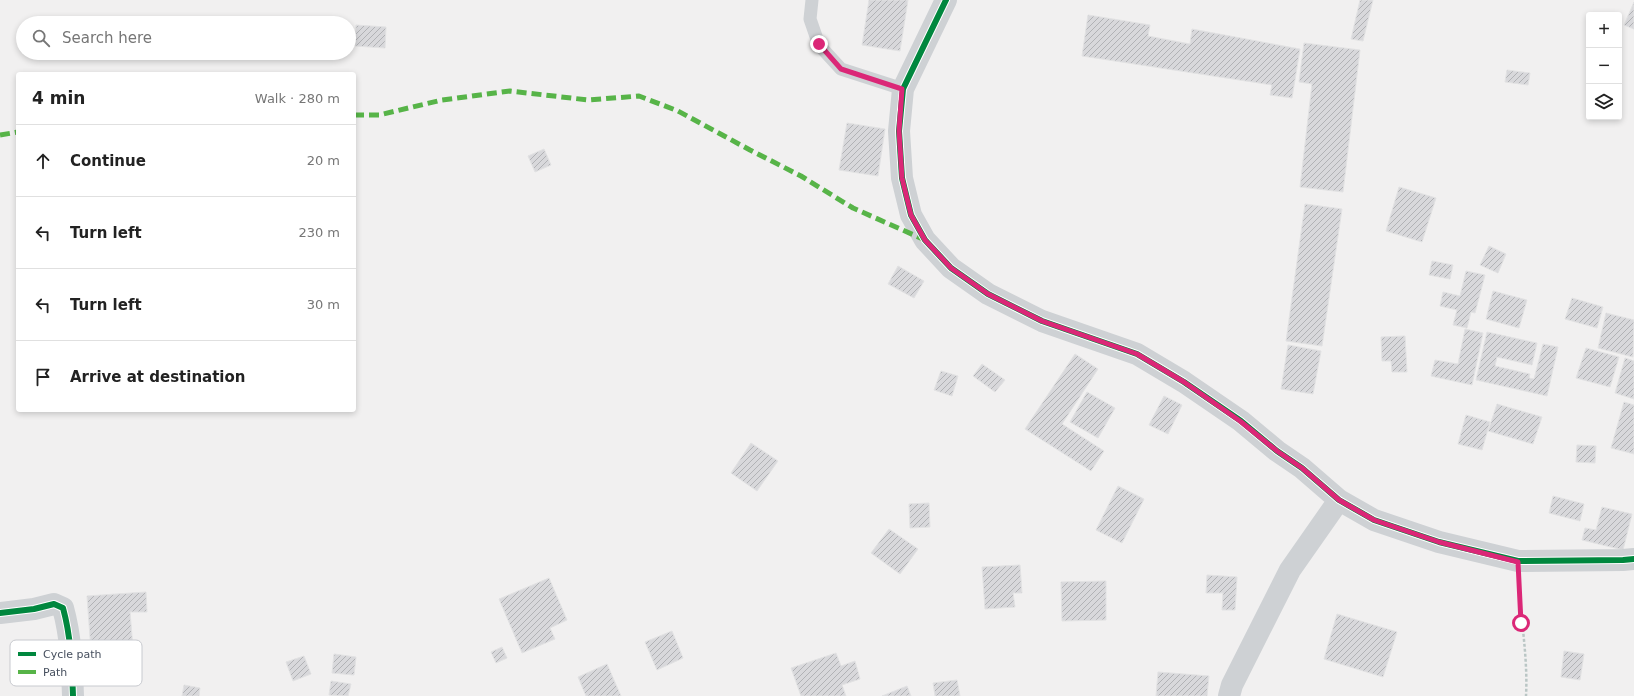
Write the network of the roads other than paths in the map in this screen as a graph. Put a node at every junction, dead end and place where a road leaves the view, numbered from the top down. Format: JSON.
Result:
{"nodes":[{"id":1,"x":812,"y":0,"type":"edge"},
{"id":2,"x":946,"y":0,"type":"edge"},
{"id":3,"x":902,"y":89,"type":"junction"},
{"id":4,"x":1339,"y":500,"type":"junction"},
{"id":5,"x":1634,"y":559,"type":"edge"},
{"id":6,"x":0,"y":613,"type":"edge"},
{"id":7,"x":70,"y":640,"type":"edge"},
{"id":8,"x":73,"y":686,"type":"edge"},
{"id":9,"x":73,"y":696,"type":"edge"},
{"id":10,"x":1228,"y":696,"type":"edge"}],
"edges":[{"from":1,"to":3,"type":"lane"},
{"from":2,"to":3,"type":"street"},
{"from":3,"to":4,"type":"street"},
{"from":4,"to":5,"type":"street"},
{"from":4,"to":10,"type":"street"},
{"from":6,"to":7,"type":"street"},
{"from":8,"to":9,"type":"street"}]}
